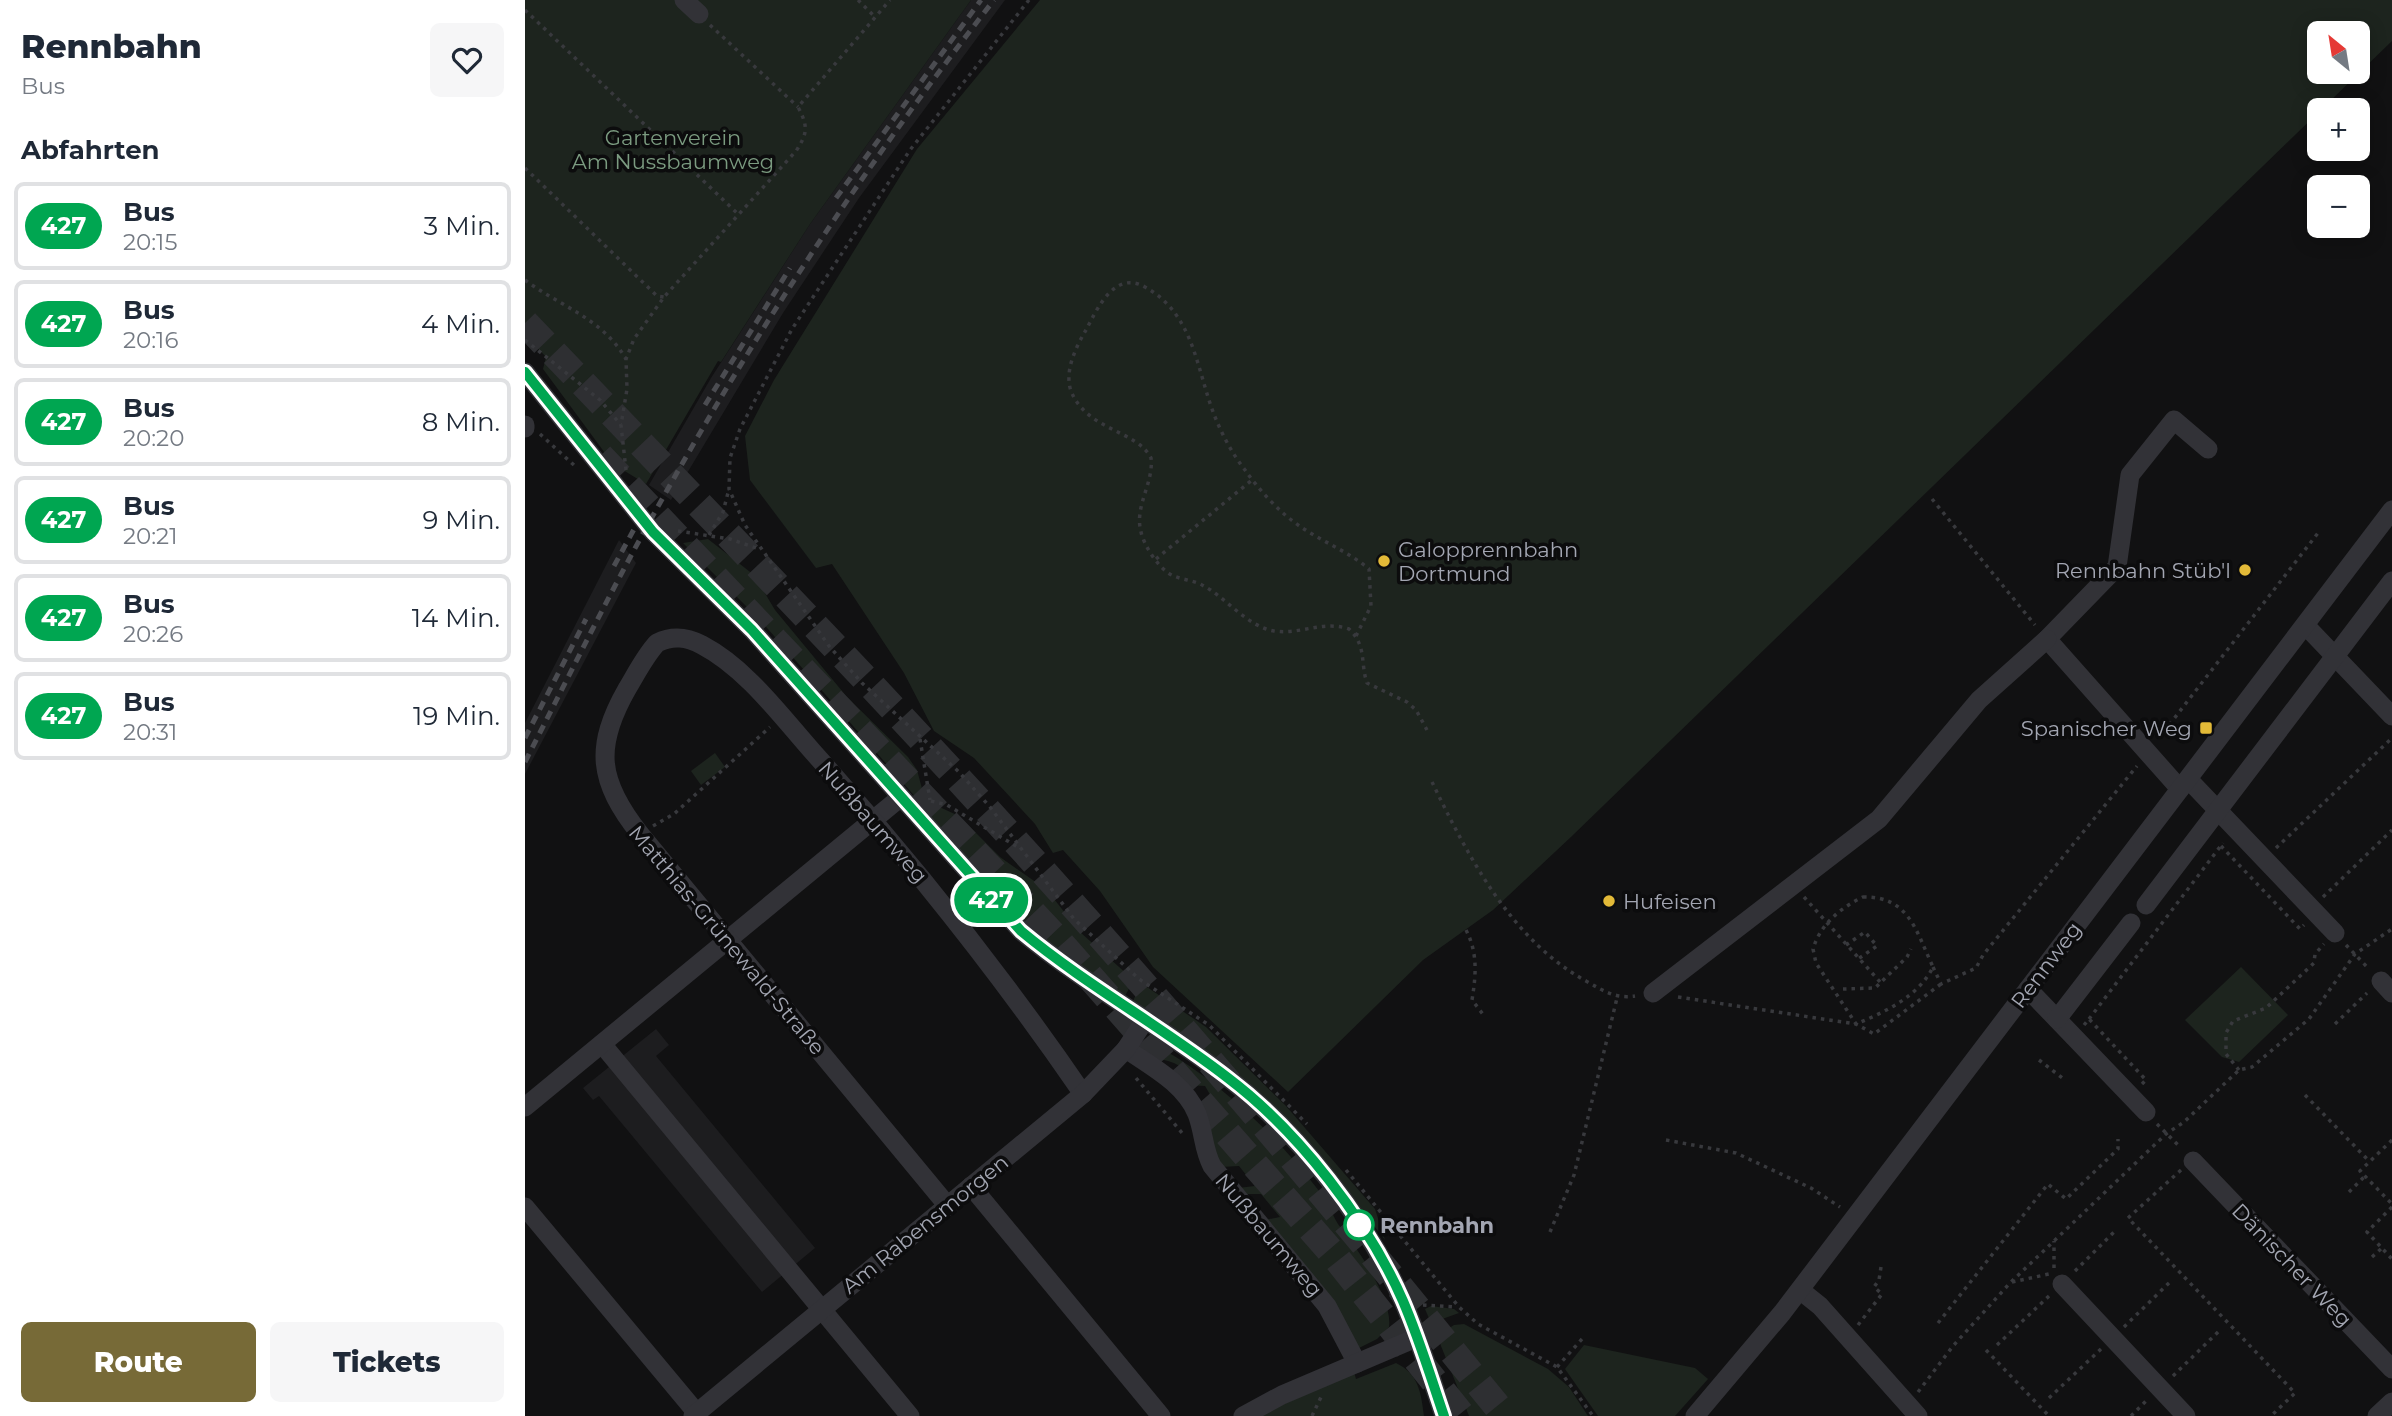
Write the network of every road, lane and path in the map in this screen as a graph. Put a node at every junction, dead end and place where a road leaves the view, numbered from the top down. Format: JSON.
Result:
{"nodes":[{"id":1,"x":684,"y":0,"type":"edge"},
{"id":2,"x":858,"y":0,"type":"edge"},
{"id":3,"x":890,"y":0,"type":"edge"},
{"id":4,"x":1029,"y":0,"type":"edge"},
{"id":5,"x":525,"y":10,"type":"edge"},
{"id":6,"x":699,"y":15,"type":"dead end"},
{"id":7,"x":876,"y":17,"type":"junction"},
{"id":8,"x":715,"y":31,"type":"dead end"},
{"id":9,"x":798,"y":107,"type":"junction"},
{"id":10,"x":525,"y":168,"type":"edge"},
{"id":11,"x":738,"y":214,"type":"junction"},
{"id":12,"x":525,"y":280,"type":"edge"},
{"id":13,"x":664,"y":297,"type":"junction"},
{"id":14,"x":525,"y":340,"type":"edge"},
{"id":15,"x":626,"y":359,"type":"junction"},
{"id":16,"x":525,"y":372,"type":"edge"},
{"id":17,"x":621,"y":425,"type":"junction"},
{"id":18,"x":525,"y":426,"type":"edge"},
{"id":19,"x":2208,"y":449,"type":"dead end"},
{"id":20,"x":584,"y":475,"type":"dead end"},
{"id":21,"x":631,"y":480,"type":"dead end"},
{"id":22,"x":1252,"y":480,"type":"junction"},
{"id":23,"x":729,"y":489,"type":"junction"},
{"id":24,"x":1932,"y":499,"type":"dead end"},
{"id":25,"x":2392,"y":510,"type":"edge"},
{"id":26,"x":670,"y":526,"type":"dead end"},
{"id":27,"x":2318,"y":533,"type":"dead end"},
{"id":28,"x":709,"y":535,"type":"junction"},
{"id":29,"x":761,"y":550,"type":"junction"},
{"id":30,"x":1156,"y":559,"type":"junction"},
{"id":31,"x":2392,"y":581,"type":"edge"},
{"id":32,"x":2305,"y":625,"type":"junction"},
{"id":33,"x":1356,"y":636,"type":"junction"},
{"id":34,"x":2047,"y":639,"type":"junction"},
{"id":35,"x":652,"y":648,"type":"joint"},
{"id":36,"x":2334,"y":656,"type":"junction"},
{"id":37,"x":2392,"y":716,"type":"edge"},
{"id":38,"x":781,"y":717,"type":"junction"},
{"id":39,"x":1427,"y":730,"type":"dead end"},
{"id":40,"x":2392,"y":738,"type":"edge"},
{"id":41,"x":2147,"y":754,"type":"junction"},
{"id":42,"x":1432,"y":782,"type":"dead end"},
{"id":43,"x":2184,"y":784,"type":"junction"},
{"id":44,"x":901,"y":797,"type":"junction"},
{"id":45,"x":923,"y":807,"type":"junction"},
{"id":46,"x":2218,"y":811,"type":"junction"},
{"id":47,"x":874,"y":819,"type":"junction"},
{"id":48,"x":2235,"y":829,"type":"junction"},
{"id":49,"x":2392,"y":830,"type":"edge"},
{"id":50,"x":640,"y":834,"type":"junction"},
{"id":51,"x":2221,"y":846,"type":"junction"},
{"id":52,"x":1024,"y":851,"type":"dead end"},
{"id":53,"x":2265,"y":859,"type":"junction"},
{"id":54,"x":1794,"y":885,"type":"junction"},
{"id":55,"x":2146,"y":905,"type":"dead end"},
{"id":56,"x":2314,"y":911,"type":"junction"},
{"id":57,"x":2131,"y":923,"type":"dead end"},
{"id":58,"x":1825,"y":925,"type":"junction"},
{"id":59,"x":2392,"y":929,"type":"edge"},
{"id":60,"x":1466,"y":930,"type":"dead end"},
{"id":61,"x":2335,"y":933,"type":"junction"},
{"id":62,"x":727,"y":939,"type":"junction"},
{"id":63,"x":1846,"y":945,"type":"junction"},
{"id":64,"x":1911,"y":949,"type":"dead end"},
{"id":65,"x":2355,"y":954,"type":"junction"},
{"id":66,"x":1857,"y":960,"type":"junction"},
{"id":67,"x":1933,"y":967,"type":"junction"},
{"id":68,"x":1881,"y":983,"type":"junction"},
{"id":69,"x":1941,"y":984,"type":"junction"},
{"id":70,"x":2386,"y":987,"type":"edge"},
{"id":71,"x":1843,"y":989,"type":"dead end"},
{"id":72,"x":2028,"y":989,"type":"junction"},
{"id":73,"x":1653,"y":993,"type":"junction"},
{"id":74,"x":1618,"y":998,"type":"junction"},
{"id":75,"x":1485,"y":1017,"type":"dead end"},
{"id":76,"x":2057,"y":1019,"type":"junction"},
{"id":77,"x":2089,"y":1019,"type":"dead end"},
{"id":78,"x":1145,"y":1020,"type":"junction"},
{"id":79,"x":1856,"y":1024,"type":"junction"},
{"id":80,"x":2335,"y":1024,"type":"dead end"},
{"id":81,"x":602,"y":1044,"type":"junction"},
{"id":82,"x":1122,"y":1054,"type":"junction"},
{"id":83,"x":2039,"y":1060,"type":"dead end"},
{"id":84,"x":2239,"y":1070,"type":"junction"},
{"id":85,"x":2065,"y":1080,"type":"dead end"},
{"id":86,"x":1083,"y":1094,"type":"junction"},
{"id":87,"x":2305,"y":1095,"type":"dead end"},
{"id":88,"x":525,"y":1107,"type":"edge"},
{"id":89,"x":2146,"y":1112,"type":"dead end"},
{"id":90,"x":1185,"y":1137,"type":"dead end"},
{"id":91,"x":2118,"y":1139,"type":"dead end"},
{"id":92,"x":1666,"y":1140,"type":"dead end"},
{"id":93,"x":2392,"y":1140,"type":"edge"},
{"id":94,"x":2193,"y":1161,"type":"joint"},
{"id":95,"x":2370,"y":1162,"type":"junction"},
{"id":96,"x":2365,"y":1177,"type":"junction"},
{"id":97,"x":971,"y":1186,"type":"junction"},
{"id":98,"x":2349,"y":1192,"type":"dead end"},
{"id":99,"x":947,"y":1205,"type":"junction"},
{"id":100,"x":2392,"y":1206,"type":"edge"},
{"id":101,"x":525,"y":1207,"type":"edge"},
{"id":102,"x":1845,"y":1210,"type":"dead end"},
{"id":103,"x":1550,"y":1232,"type":"dead end"},
{"id":104,"x":2054,"y":1240,"type":"junction"},
{"id":105,"x":2382,"y":1248,"type":"junction"},
{"id":106,"x":2372,"y":1257,"type":"dead end"},
{"id":107,"x":2392,"y":1259,"type":"edge"},
{"id":108,"x":1881,"y":1267,"type":"dead end"},
{"id":109,"x":2010,"y":1283,"type":"junction"},
{"id":110,"x":2062,"y":1284,"type":"dead end"},
{"id":111,"x":1800,"y":1290,"type":"junction"},
{"id":112,"x":1420,"y":1305,"type":"dead end"},
{"id":113,"x":1459,"y":1307,"type":"dead end"},
{"id":114,"x":821,"y":1309,"type":"junction"},
{"id":115,"x":1865,"y":1317,"type":"dead end"},
{"id":116,"x":1938,"y":1323,"type":"dead end"},
{"id":117,"x":2219,"y":1331,"type":"dead end"},
{"id":118,"x":1416,"y":1338,"type":"junction"},
{"id":119,"x":1583,"y":1339,"type":"dead end"},
{"id":120,"x":1986,"y":1350,"type":"dead end"},
{"id":121,"x":1357,"y":1363,"type":"junction"},
{"id":122,"x":1557,"y":1367,"type":"dead end"},
{"id":123,"x":2392,"y":1370,"type":"edge"},
{"id":124,"x":2279,"y":1376,"type":"junction"},
{"id":125,"x":2275,"y":1381,"type":"dead end"},
{"id":126,"x":2159,"y":1388,"type":"junction"},
{"id":127,"x":2392,"y":1402,"type":"edge"},
{"id":128,"x":1912,"y":1410,"type":"edge"},
{"id":129,"x":694,"y":1414,"type":"edge"},
{"id":130,"x":910,"y":1416,"type":"edge"},
{"id":131,"x":1161,"y":1416,"type":"edge"},
{"id":132,"x":1243,"y":1416,"type":"edge"},
{"id":133,"x":1444,"y":1416,"type":"edge"},
{"id":134,"x":1695,"y":1416,"type":"edge"},
{"id":135,"x":2049,"y":1416,"type":"edge"},
{"id":136,"x":2131,"y":1416,"type":"edge"},
{"id":137,"x":2186,"y":1416,"type":"edge"},
{"id":138,"x":2271,"y":1416,"type":"edge"},
{"id":139,"x":2377,"y":1416,"type":"edge"}],
"edges":[{"from":1,"to":6,"type":"street"},
{"from":2,"to":7,"type":"path"},
{"from":3,"to":7,"type":"path"},
{"from":4,"to":23,"type":"path"},
{"from":5,"to":11,"type":"path"},
{"from":7,"to":9,"type":"path"},
{"from":8,"to":9,"type":"path"},
{"from":9,"to":11,"type":"path"},
{"from":10,"to":13,"type":"path"},
{"from":11,"to":13,"type":"path"},
{"from":12,"to":15,"type":"path"},
{"from":13,"to":15,"type":"path"},
{"from":14,"to":17,"type":"path"},
{"from":15,"to":17,"type":"path"},
{"from":16,"to":44,"type":"street","name":"Nußbaumweg"},
{"from":17,"to":21,"type":"path"},
{"from":18,"to":20,"type":"path"},
{"from":19,"to":34,"type":"street"},
{"from":22,"to":30,"type":"path"},
{"from":22,"to":30,"type":"path"},
{"from":22,"to":33,"type":"path"},
{"from":23,"to":28,"type":"path"},
{"from":23,"to":29,"type":"path"},
{"from":24,"to":34,"type":"path"},
{"from":25,"to":32,"type":"street","name":"Rennweg"},
{"from":26,"to":28,"type":"path"},
{"from":27,"to":41,"type":"path"},
{"from":28,"to":29,"type":"path"},
{"from":29,"to":45,"type":"path"},
{"from":30,"to":33,"type":"path"},
{"from":31,"to":36,"type":"street"},
{"from":32,"to":36,"type":"street"},
{"from":32,"to":43,"type":"street","name":"Rennweg"},
{"from":33,"to":39,"type":"path"},
{"from":34,"to":41,"type":"street"},
{"from":34,"to":54,"type":"street"},
{"from":35,"to":38,"type":"street","name":"Nußbaumweg"},
{"from":35,"to":50,"type":"street","name":"Matthias-Grünewald-Straße"},
{"from":36,"to":37,"type":"street"},
{"from":36,"to":46,"type":"street"},
{"from":38,"to":47,"type":"street","name":"Nußbaumweg"},
{"from":38,"to":50,"type":"path"},
{"from":40,"to":53,"type":"path"},
{"from":41,"to":43,"type":"street"},
{"from":41,"to":69,"type":"path"},
{"from":42,"to":74,"type":"path"},
{"from":43,"to":46,"type":"street"},
{"from":43,"to":72,"type":"street","name":"Rennweg"},
{"from":44,"to":45,"type":"street","name":"Nußbaumweg"},
{"from":44,"to":47,"type":"street"},
{"from":45,"to":52,"type":"path"},
{"from":45,"to":78,"type":"street","name":"Nußbaumweg"},
{"from":46,"to":48,"type":"street"},
{"from":46,"to":55,"type":"street"},
{"from":47,"to":62,"type":"street"},
{"from":47,"to":86,"type":"street","name":"Nußbaumweg"},
{"from":48,"to":51,"type":"path"},
{"from":48,"to":53,"type":"street"},
{"from":49,"to":56,"type":"path"},
{"from":50,"to":62,"type":"street","name":"Matthias-Grünewald-Straße"},
{"from":51,"to":56,"type":"path"},
{"from":51,"to":77,"type":"path"},
{"from":53,"to":56,"type":"street"},
{"from":54,"to":58,"type":"path"},
{"from":54,"to":73,"type":"street"},
{"from":56,"to":61,"type":"street"},
{"from":57,"to":76,"type":"street"},
{"from":58,"to":63,"type":"path"},
{"from":58,"to":67,"type":"path"},
{"from":58,"to":79,"type":"path"},
{"from":59,"to":65,"type":"path"},
{"from":60,"to":75,"type":"path"},
{"from":61,"to":65,"type":"path"},
{"from":61,"to":84,"type":"path"},
{"from":62,"to":81,"type":"street"},
{"from":62,"to":99,"type":"street","name":"Matthias-Grünewald-Straße"},
{"from":63,"to":66,"type":"path"},
{"from":63,"to":66,"type":"path"},
{"from":64,"to":68,"type":"path"},
{"from":65,"to":70,"type":"path"},
{"from":65,"to":84,"type":"path"},
{"from":66,"to":68,"type":"path"},
{"from":67,"to":69,"type":"path"},
{"from":67,"to":79,"type":"path"},
{"from":68,"to":71,"type":"path"},
{"from":69,"to":79,"type":"path"},
{"from":70,"to":80,"type":"path"},
{"from":72,"to":76,"type":"street"},
{"from":72,"to":111,"type":"street","name":"Rennweg"},
{"from":73,"to":74,"type":"path"},
{"from":73,"to":79,"type":"path"},
{"from":74,"to":103,"type":"path"},
{"from":76,"to":89,"type":"street"},
{"from":78,"to":82,"type":"street","name":"Am Rabensmorgen"},
{"from":78,"to":118,"type":"street","name":"Nußbaumweg"},
{"from":81,"to":88,"type":"street"},
{"from":81,"to":114,"type":"street"},
{"from":82,"to":86,"type":"street","name":"Am Rabensmorgen"},
{"from":82,"to":90,"type":"path"},
{"from":82,"to":121,"type":"street","name":"Nußbaumweg"},
{"from":83,"to":85,"type":"path"},
{"from":84,"to":104,"type":"path"},
{"from":86,"to":97,"type":"street","name":"Am Rabensmorgen"},
{"from":87,"to":95,"type":"path"},
{"from":91,"to":116,"type":"path"},
{"from":92,"to":102,"type":"path"},
{"from":93,"to":95,"type":"path"},
{"from":94,"to":123,"type":"street","name":"Dänischer Weg"},
{"from":94,"to":124,"type":"path"},
{"from":95,"to":96,"type":"path"},
{"from":96,"to":98,"type":"path"},
{"from":96,"to":100,"type":"path"},
{"from":97,"to":99,"type":"street","name":"Am Rabensmorgen"},
{"from":97,"to":131,"type":"street"},
{"from":99,"to":114,"type":"street","name":"Am Rabensmorgen"},
{"from":100,"to":105,"type":"path"},
{"from":101,"to":129,"type":"street"},
{"from":104,"to":109,"type":"path"},
{"from":104,"to":109,"type":"path"},
{"from":105,"to":106,"type":"path"},
{"from":105,"to":107,"type":"path"},
{"from":108,"to":115,"type":"path"},
{"from":109,"to":128,"type":"path"},
{"from":110,"to":126,"type":"street"},
{"from":111,"to":128,"type":"street"},
{"from":111,"to":134,"type":"street","name":"Rennweg"},
{"from":112,"to":113,"type":"path"},
{"from":114,"to":129,"type":"street","name":"Am Rabensmorgen"},
{"from":114,"to":130,"type":"street"},
{"from":117,"to":126,"type":"path"},
{"from":118,"to":121,"type":"street"},
{"from":118,"to":133,"type":"street","name":"Nußbaumweg"},
{"from":119,"to":122,"type":"path"},
{"from":120,"to":135,"type":"path"},
{"from":121,"to":132,"type":"street"},
{"from":124,"to":125,"type":"path"},
{"from":124,"to":138,"type":"path"},
{"from":126,"to":136,"type":"path"},
{"from":126,"to":137,"type":"street"},
{"from":127,"to":139,"type":"street"}]}
